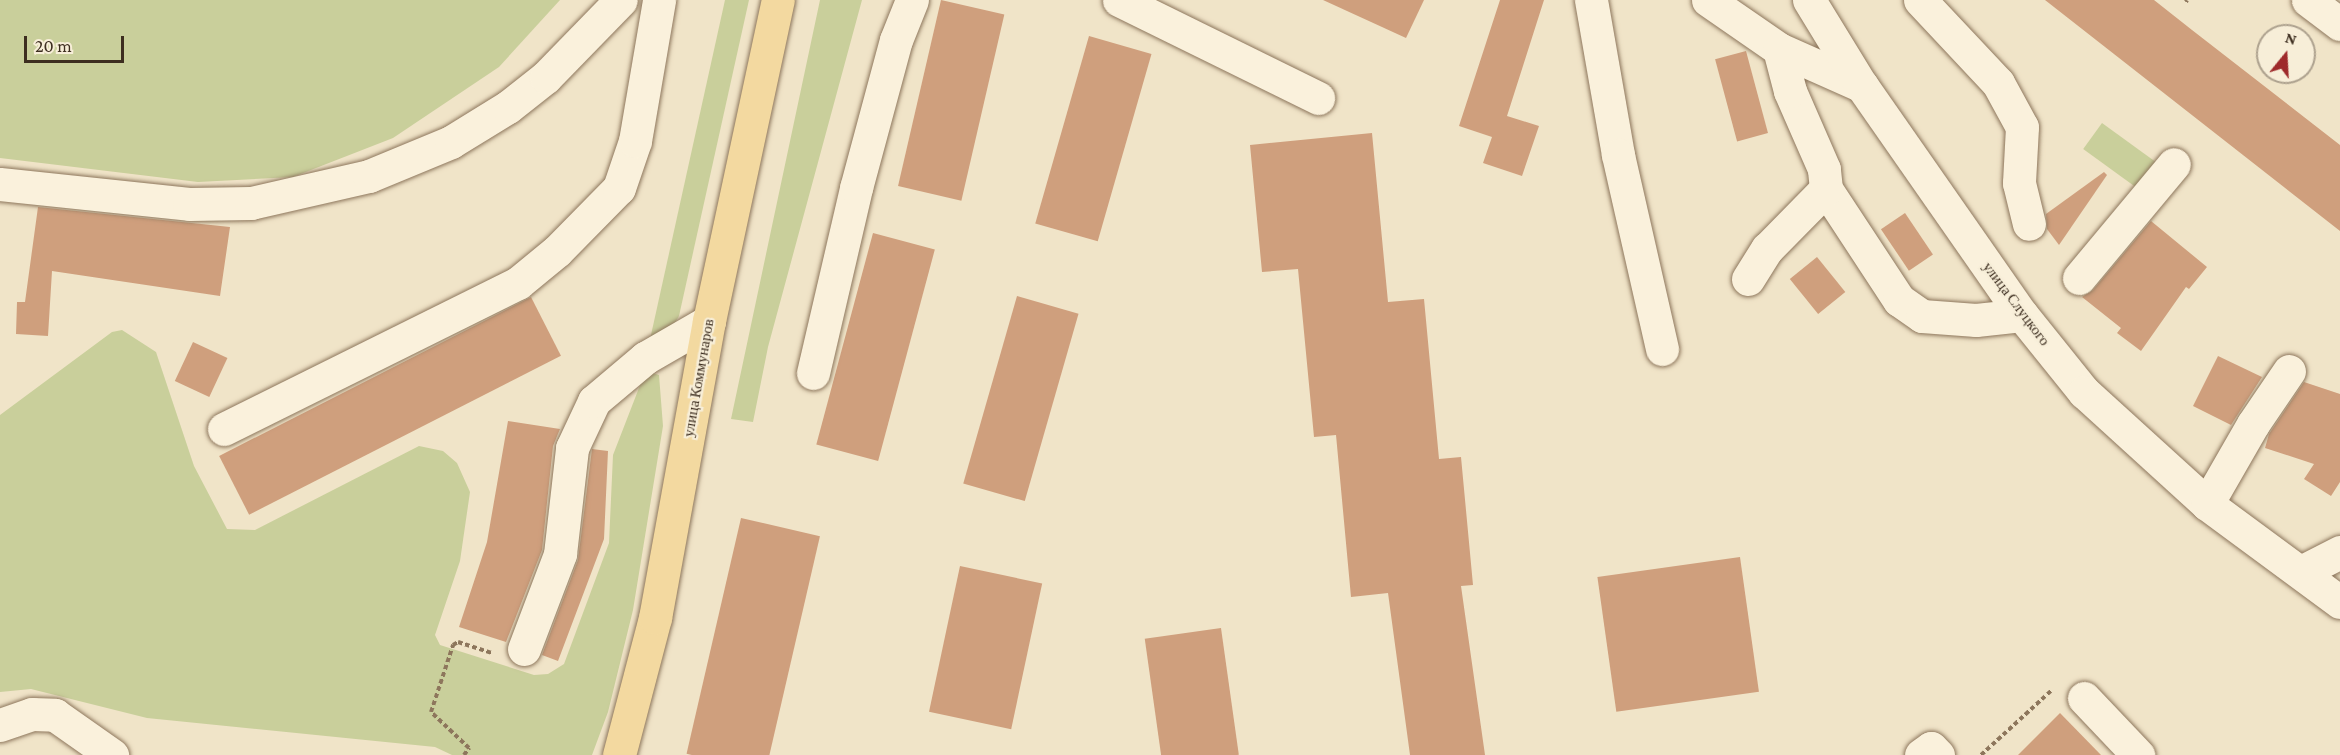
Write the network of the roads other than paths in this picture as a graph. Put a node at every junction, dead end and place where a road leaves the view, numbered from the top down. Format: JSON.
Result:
{"nodes":[{"id":1,"x":621,"y":0,"type":"edge"},
{"id":2,"x":659,"y":0,"type":"edge"},
{"id":3,"x":778,"y":0,"type":"edge"},
{"id":4,"x":912,"y":0,"type":"edge"},
{"id":5,"x":1119,"y":0,"type":"edge"},
{"id":6,"x":1591,"y":0,"type":"edge"},
{"id":7,"x":1708,"y":0,"type":"edge"},
{"id":8,"x":1809,"y":0,"type":"edge"},
{"id":9,"x":1920,"y":0,"type":"edge"},
{"id":10,"x":2308,"y":0,"type":"edge"},
{"id":11,"x":2340,"y":24,"type":"edge"},
{"id":12,"x":1779,"y":49,"type":"junction"},
{"id":13,"x":1862,"y":86,"type":"junction"},
{"id":14,"x":1318,"y":98,"type":"dead end"},
{"id":15,"x":2174,"y":164,"type":"dead end"},
{"id":16,"x":0,"y":184,"type":"edge"},
{"id":17,"x":1826,"y":189,"type":"junction"},
{"id":18,"x":2029,"y":224,"type":"dead end"},
{"id":19,"x":2079,"y":278,"type":"dead end"},
{"id":20,"x":1748,"y":279,"type":"dead end"},
{"id":21,"x":2022,"y":315,"type":"junction"},
{"id":22,"x":709,"y":321,"type":"junction"},
{"id":23,"x":1662,"y":349,"type":"dead end"},
{"id":24,"x":2289,"y":371,"type":"dead end"},
{"id":25,"x":813,"y":373,"type":"dead end"},
{"id":26,"x":225,"y":429,"type":"dead end"},
{"id":27,"x":2207,"y":504,"type":"junction"},
{"id":28,"x":2340,"y":552,"type":"edge"},
{"id":29,"x":2301,"y":572,"type":"junction"},
{"id":30,"x":2340,"y":603,"type":"edge"},
{"id":31,"x":524,"y":649,"type":"dead end"},
{"id":32,"x":2084,"y":698,"type":"road end"},
{"id":33,"x":0,"y":725,"type":"edge"},
{"id":34,"x":112,"y":755,"type":"edge"},
{"id":35,"x":619,"y":755,"type":"edge"},
{"id":36,"x":2138,"y":755,"type":"edge"}],
"edges":[{"from":1,"to":16,"type":"street"},
{"from":2,"to":26,"type":"street"},
{"from":3,"to":22,"type":"main road","name":"улица Коммунаров"},
{"from":4,"to":25,"type":"street"},
{"from":5,"to":14,"type":"street"},
{"from":6,"to":23,"type":"street"},
{"from":7,"to":12,"type":"street"},
{"from":8,"to":13,"type":"street","name":"улица Слуцкого"},
{"from":9,"to":18,"type":"street"},
{"from":10,"to":11,"type":"street"},
{"from":12,"to":13,"type":"street"},
{"from":12,"to":17,"type":"street"},
{"from":13,"to":21,"type":"street","name":"улица Слуцкого"},
{"from":15,"to":19,"type":"street"},
{"from":17,"to":20,"type":"street"},
{"from":17,"to":21,"type":"street"},
{"from":21,"to":27,"type":"street","name":"улица Слуцкого"},
{"from":22,"to":31,"type":"street"},
{"from":22,"to":35,"type":"main road","name":"улица Коммунаров"},
{"from":24,"to":27,"type":"street"},
{"from":27,"to":29,"type":"street","name":"улица Слуцкого"},
{"from":28,"to":29,"type":"street"},
{"from":29,"to":30,"type":"street","name":"улица Слуцкого"},
{"from":32,"to":36,"type":"street"},
{"from":33,"to":34,"type":"street"}]}
